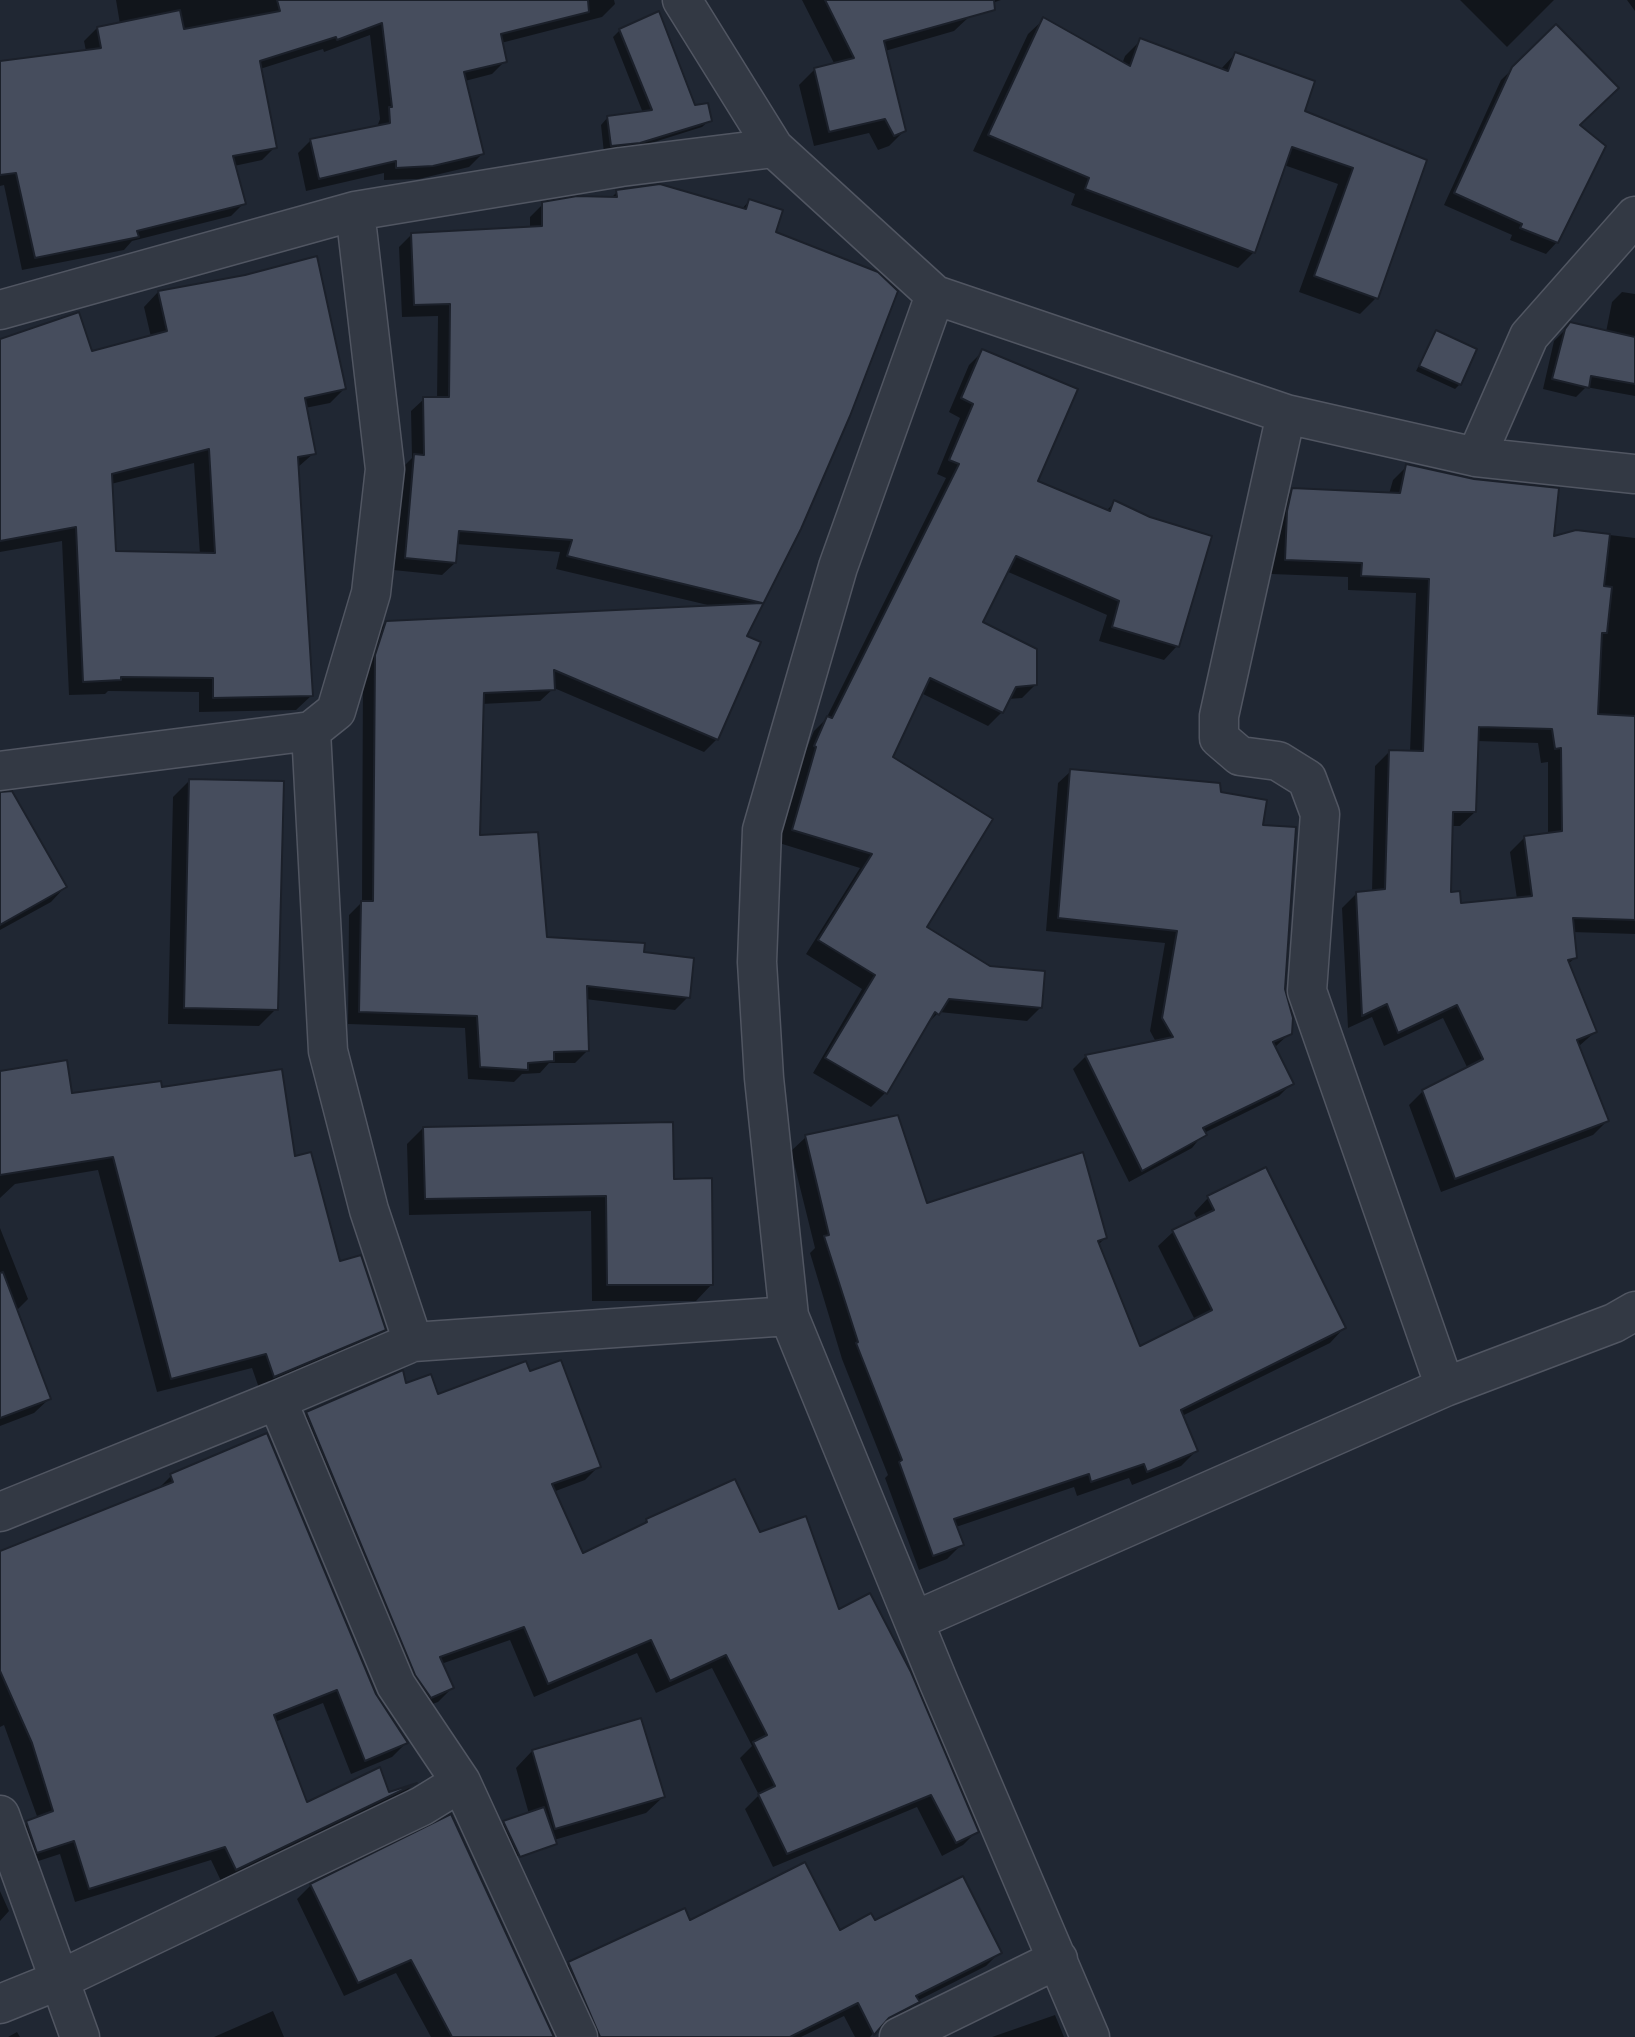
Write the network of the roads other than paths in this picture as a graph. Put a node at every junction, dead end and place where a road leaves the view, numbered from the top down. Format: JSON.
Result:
{"nodes":[{"id":1,"x":682,"y":0,"type":"edge"},
{"id":2,"x":774,"y":148,"type":"junction"},
{"id":3,"x":355,"y":211,"type":"junction"},
{"id":4,"x":1635,"y":216,"type":"edge"},
{"id":5,"x":936,"y":295,"type":"junction"},
{"id":6,"x":0,"y":310,"type":"edge"},
{"id":7,"x":1286,"y":414,"type":"junction"},
{"id":8,"x":1476,"y":457,"type":"junction"},
{"id":9,"x":1635,"y":474,"type":"edge"},
{"id":10,"x":311,"y":731,"type":"junction"},
{"id":11,"x":0,"y":771,"type":"edge"},
{"id":12,"x":1635,"y":1311,"type":"edge"},
{"id":13,"x":789,"y":1316,"type":"junction"},
{"id":14,"x":413,"y":1342,"type":"junction"},
{"id":15,"x":1445,"y":1387,"type":"junction"},
{"id":16,"x":277,"y":1400,"type":"junction"},
{"id":17,"x":0,"y":1512,"type":"edge"},
{"id":18,"x":914,"y":1621,"type":"junction"},
{"id":19,"x":461,"y":1782,"type":"junction"},
{"id":20,"x":0,"y":1815,"type":"edge"},
{"id":21,"x":1058,"y":1959,"type":"junction"},
{"id":22,"x":57,"y":1981,"type":"junction"},
{"id":23,"x":0,"y":2004,"type":"edge"},
{"id":24,"x":80,"y":2037,"type":"edge"},
{"id":25,"x":578,"y":2037,"type":"edge"},
{"id":26,"x":899,"y":2037,"type":"edge"},
{"id":27,"x":1090,"y":2037,"type":"edge"}],
"edges":[{"from":1,"to":2,"type":"street"},
{"from":2,"to":3,"type":"street"},
{"from":2,"to":5,"type":"street"},
{"from":3,"to":6,"type":"street"},
{"from":3,"to":10,"type":"street"},
{"from":4,"to":8,"type":"street"},
{"from":5,"to":7,"type":"street"},
{"from":5,"to":13,"type":"street"},
{"from":7,"to":8,"type":"street"},
{"from":7,"to":15,"type":"street"},
{"from":8,"to":9,"type":"street"},
{"from":10,"to":11,"type":"street"},
{"from":10,"to":14,"type":"street"},
{"from":12,"to":15,"type":"street"},
{"from":13,"to":14,"type":"street"},
{"from":13,"to":18,"type":"street"},
{"from":14,"to":16,"type":"street"},
{"from":15,"to":18,"type":"street"},
{"from":16,"to":17,"type":"street"},
{"from":16,"to":19,"type":"street"},
{"from":18,"to":21,"type":"street"},
{"from":19,"to":22,"type":"street"},
{"from":19,"to":25,"type":"street"},
{"from":20,"to":22,"type":"street"},
{"from":21,"to":26,"type":"street"},
{"from":21,"to":27,"type":"street"},
{"from":22,"to":23,"type":"street"},
{"from":22,"to":24,"type":"street"}]}
